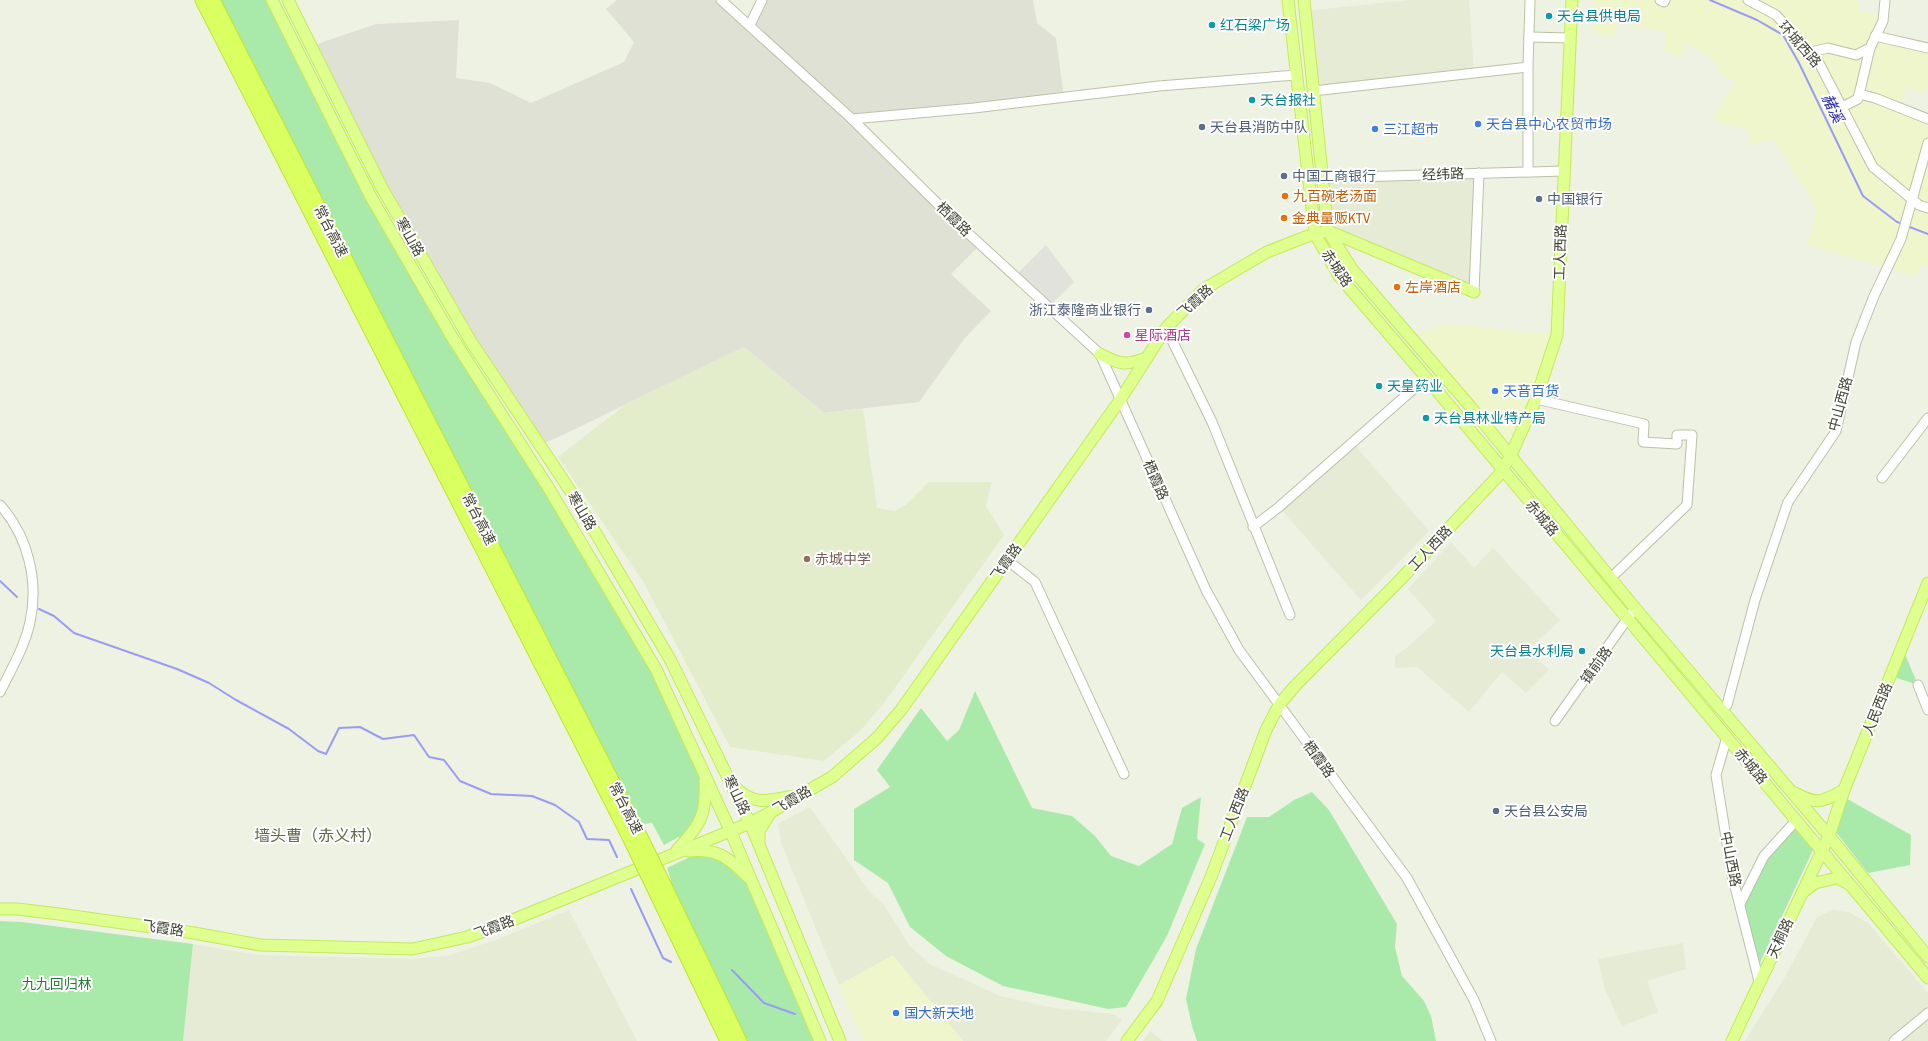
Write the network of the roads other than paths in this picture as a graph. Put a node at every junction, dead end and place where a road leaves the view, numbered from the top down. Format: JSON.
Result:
{"nodes":[{"id":1,"x":202,"y":0,"type":"edge"},
{"id":2,"x":213,"y":0,"type":"edge"},
{"id":3,"x":272,"y":0,"type":"edge"},
{"id":4,"x":288,"y":0,"type":"edge"},
{"id":5,"x":721,"y":0,"type":"edge"},
{"id":6,"x":762,"y":0,"type":"edge"},
{"id":7,"x":1288,"y":0,"type":"edge"},
{"id":8,"x":1304,"y":0,"type":"edge"},
{"id":9,"x":1530,"y":0,"type":"edge"},
{"id":10,"x":1572,"y":0,"type":"edge"},
{"id":11,"x":1748,"y":0,"type":"edge"},
{"id":12,"x":1885,"y":0,"type":"edge"},
{"id":13,"x":1306,"y":21,"type":"junction"},
{"id":14,"x":1290,"y":23,"type":"junction"},
{"id":15,"x":750,"y":25,"type":"junction"},
{"id":16,"x":1875,"y":36,"type":"junction"},
{"id":17,"x":1529,"y":38,"type":"junction"},
{"id":18,"x":1570,"y":38,"type":"junction"},
{"id":19,"x":1870,"y":48,"type":"junction"},
{"id":20,"x":1928,"y":48,"type":"edge"},
{"id":21,"x":1810,"y":52,"type":"junction"},
{"id":22,"x":1528,"y":67,"type":"junction"},
{"id":23,"x":1296,"y":75,"type":"junction"},
{"id":24,"x":1313,"y":91,"type":"junction"},
{"id":25,"x":1859,"y":94,"type":"junction"},
{"id":26,"x":1842,"y":107,"type":"junction"},
{"id":27,"x":852,"y":119,"type":"junction"},
{"id":28,"x":1928,"y":119,"type":"edge"},
{"id":29,"x":1928,"y":143,"type":"edge"},
{"id":30,"x":1528,"y":171,"type":"junction"},
{"id":31,"x":1564,"y":171,"type":"junction"},
{"id":32,"x":1479,"y":173,"type":"junction"},
{"id":33,"x":1322,"y":178,"type":"junction"},
{"id":34,"x":1912,"y":199,"type":"junction"},
{"id":35,"x":1928,"y":208,"type":"edge"},
{"id":36,"x":1328,"y":231,"type":"junction"},
{"id":37,"x":1315,"y":234,"type":"junction"},
{"id":38,"x":1474,"y":292,"type":"joint"},
{"id":39,"x":1166,"y":328,"type":"junction"},
{"id":40,"x":1406,"y":332,"type":"junction"},
{"id":41,"x":1395,"y":341,"type":"junction"},
{"id":42,"x":1100,"y":354,"type":"junction"},
{"id":43,"x":1146,"y":358,"type":"junction"},
{"id":44,"x":1426,"y":378,"type":"junction"},
{"id":45,"x":1536,"y":399,"type":"junction"},
{"id":46,"x":1120,"y":400,"type":"junction"},
{"id":47,"x":1928,"y":418,"type":"edge"},
{"id":48,"x":1510,"y":457,"type":"junction"},
{"id":49,"x":1503,"y":470,"type":"junction"},
{"id":50,"x":1882,"y":478,"type":"dead end"},
{"id":51,"x":0,"y":505,"type":"edge"},
{"id":52,"x":1253,"y":527,"type":"junction"},
{"id":53,"x":1007,"y":560,"type":"junction"},
{"id":54,"x":1616,"y":573,"type":"dead end"},
{"id":55,"x":1928,"y":583,"type":"edge"},
{"id":56,"x":1635,"y":608,"type":"junction"},
{"id":57,"x":1290,"y":615,"type":"dead end"},
{"id":58,"x":1628,"y":620,"type":"junction"},
{"id":59,"x":1918,"y":685,"type":"dead end"},
{"id":60,"x":0,"y":692,"type":"edge"},
{"id":61,"x":1279,"y":705,"type":"junction"},
{"id":62,"x":1728,"y":705,"type":"dead end"},
{"id":63,"x":1928,"y":710,"type":"edge"},
{"id":64,"x":1555,"y":721,"type":"dead end"},
{"id":65,"x":1727,"y":737,"type":"junction"},
{"id":66,"x":705,"y":774,"type":"junction"},
{"id":67,"x":1124,"y":774,"type":"dead end"},
{"id":68,"x":731,"y":784,"type":"junction"},
{"id":69,"x":1790,"y":790,"type":"junction"},
{"id":70,"x":1844,"y":790,"type":"junction"},
{"id":71,"x":803,"y":793,"type":"junction"},
{"id":72,"x":771,"y":812,"type":"junction"},
{"id":73,"x":750,"y":822,"type":"junction"},
{"id":74,"x":1792,"y":825,"type":"dead end"},
{"id":75,"x":630,"y":827,"type":"junction"},
{"id":76,"x":730,"y":830,"type":"junction"},
{"id":77,"x":1829,"y":836,"type":"junction"},
{"id":78,"x":759,"y":846,"type":"junction"},
{"id":79,"x":1822,"y":849,"type":"junction"},
{"id":80,"x":674,"y":853,"type":"junction"},
{"id":81,"x":752,"y":880,"type":"junction"},
{"id":82,"x":659,"y":886,"type":"junction"},
{"id":83,"x":1852,"y":886,"type":"junction"},
{"id":84,"x":1800,"y":895,"type":"junction"},
{"id":85,"x":1740,"y":904,"type":"junction"},
{"id":86,"x":0,"y":909,"type":"edge"},
{"id":87,"x":1928,"y":957,"type":"edge"},
{"id":88,"x":1928,"y":978,"type":"edge"},
{"id":89,"x":1759,"y":980,"type":"junction"},
{"id":90,"x":1928,"y":1013,"type":"edge"},
{"id":91,"x":727,"y":1041,"type":"edge"},
{"id":92,"x":740,"y":1041,"type":"edge"},
{"id":93,"x":820,"y":1041,"type":"edge"},
{"id":94,"x":840,"y":1041,"type":"edge"},
{"id":95,"x":1127,"y":1041,"type":"edge"},
{"id":96,"x":1491,"y":1041,"type":"edge"},
{"id":97,"x":1732,"y":1041,"type":"edge"},
{"id":98,"x":1894,"y":1041,"type":"edge"}],
"edges":[{"from":1,"to":75,"type":"highway","name":"常台高速"},
{"from":2,"to":75,"type":"highway","name":"常台高速"},
{"from":3,"to":66,"type":"main road","name":"寒山路"},
{"from":4,"to":68,"type":"main road","name":"寒山路"},
{"from":5,"to":15,"type":"street","name":"栖霞路"},
{"from":6,"to":15,"type":"street"},
{"from":7,"to":14,"type":"main road","name":"赤城路"},
{"from":8,"to":13,"type":"main road","name":"赤城路"},
{"from":9,"to":17,"type":"street"},
{"from":10,"to":18,"type":"main road","name":"工人西路"},
{"from":11,"to":21,"type":"street","name":"环城西路"},
{"from":12,"to":16,"type":"street"},
{"from":13,"to":14,"type":"main road"},
{"from":13,"to":24,"type":"main road","name":"赤城路"},
{"from":14,"to":23,"type":"main road","name":"赤城路"},
{"from":15,"to":27,"type":"street","name":"栖霞路"},
{"from":16,"to":19,"type":"street"},
{"from":16,"to":20,"type":"street"},
{"from":17,"to":18,"type":"street"},
{"from":17,"to":22,"type":"street"},
{"from":18,"to":31,"type":"main road","name":"工人西路"},
{"from":19,"to":21,"type":"street"},
{"from":19,"to":25,"type":"street"},
{"from":21,"to":26,"type":"street","name":"环城西路"},
{"from":22,"to":24,"type":"street"},
{"from":22,"to":30,"type":"street"},
{"from":23,"to":27,"type":"street"},
{"from":23,"to":37,"type":"main road","name":"赤城路"},
{"from":24,"to":33,"type":"main road","name":"赤城路"},
{"from":25,"to":26,"type":"street"},
{"from":25,"to":28,"type":"street"},
{"from":26,"to":34,"type":"street","name":"环城西路"},
{"from":27,"to":42,"type":"street","name":"栖霞路"},
{"from":29,"to":34,"type":"street","name":"中山西路"},
{"from":30,"to":31,"type":"street","name":"经纬路"},
{"from":30,"to":32,"type":"street","name":"经纬路"},
{"from":31,"to":45,"type":"main road","name":"工人西路"},
{"from":32,"to":33,"type":"street","name":"经纬路"},
{"from":32,"to":38,"type":"street"},
{"from":33,"to":36,"type":"main road","name":"赤城路"},
{"from":34,"to":35,"type":"street","name":"环城西路"},
{"from":34,"to":62,"type":"street","name":"中山西路"},
{"from":36,"to":37,"type":"main road","name":"飞霞路"},
{"from":36,"to":38,"type":"main road"},
{"from":36,"to":40,"type":"main road","name":"赤城路"},
{"from":37,"to":39,"type":"main road","name":"飞霞路"},
{"from":37,"to":41,"type":"main road","name":"赤城路"},
{"from":39,"to":43,"type":"main road","name":"飞霞路"},
{"from":39,"to":52,"type":"street"},
{"from":40,"to":41,"type":"main road"},
{"from":40,"to":48,"type":"main road","name":"赤城路"},
{"from":41,"to":44,"type":"main road","name":"赤城路"},
{"from":42,"to":43,"type":"main road"},
{"from":42,"to":46,"type":"street","name":"栖霞路"},
{"from":43,"to":46,"type":"main road","name":"飞霞路"},
{"from":44,"to":49,"type":"main road","name":"赤城路"},
{"from":44,"to":52,"type":"street"},
{"from":45,"to":48,"type":"main road","name":"工人西路"},
{"from":45,"to":54,"type":"street"},
{"from":46,"to":53,"type":"main road","name":"飞霞路"},
{"from":46,"to":61,"type":"street","name":"栖霞路"},
{"from":47,"to":50,"type":"street"},
{"from":48,"to":49,"type":"main road","name":"工人西路"},
{"from":48,"to":56,"type":"main road","name":"赤城路"},
{"from":49,"to":58,"type":"main road","name":"赤城路"},
{"from":49,"to":61,"type":"main road","name":"工人西路"},
{"from":51,"to":60,"type":"street"},
{"from":52,"to":57,"type":"street"},
{"from":53,"to":67,"type":"street"},
{"from":53,"to":71,"type":"main road","name":"飞霞路"},
{"from":55,"to":70,"type":"main road","name":"人民西路"},
{"from":56,"to":58,"type":"street","name":"镇前路"},
{"from":56,"to":69,"type":"main road","name":"赤城路"},
{"from":58,"to":64,"type":"street","name":"镇前路"},
{"from":58,"to":65,"type":"main road","name":"赤城路"},
{"from":59,"to":63,"type":"street"},
{"from":61,"to":95,"type":"main road","name":"工人西路"},
{"from":61,"to":96,"type":"street","name":"栖霞路"},
{"from":65,"to":79,"type":"main road","name":"赤城路"},
{"from":65,"to":85,"type":"street","name":"中山西路"},
{"from":66,"to":76,"type":"main road","name":"寒山路"},
{"from":66,"to":80,"type":"main road"},
{"from":68,"to":71,"type":"main road"},
{"from":68,"to":73,"type":"main road","name":"寒山路"},
{"from":69,"to":70,"type":"main road"},
{"from":69,"to":77,"type":"main road","name":"赤城路"},
{"from":70,"to":77,"type":"main road","name":"人民西路"},
{"from":71,"to":72,"type":"main road","name":"飞霞路"},
{"from":72,"to":73,"type":"main road","name":"飞霞路"},
{"from":72,"to":78,"type":"main road"},
{"from":73,"to":76,"type":"main road","name":"飞霞路"},
{"from":73,"to":78,"type":"main road","name":"寒山路"},
{"from":74,"to":85,"type":"street"},
{"from":75,"to":82,"type":"highway","name":"常台高速","bridge":true},
{"from":76,"to":80,"type":"main road","name":"飞霞路"},
{"from":76,"to":81,"type":"main road","name":"寒山路"},
{"from":77,"to":79,"type":"main road","name":"天桐路"},
{"from":77,"to":87,"type":"main road","name":"赤城路"},
{"from":78,"to":94,"type":"main road","name":"寒山路"},
{"from":79,"to":83,"type":"main road","name":"赤城路"},
{"from":79,"to":84,"type":"main road","name":"天桐路"},
{"from":80,"to":81,"type":"main road"},
{"from":80,"to":86,"type":"main road","name":"飞霞路"},
{"from":81,"to":93,"type":"main road","name":"寒山路"},
{"from":82,"to":91,"type":"highway","name":"常台高速"},
{"from":82,"to":92,"type":"highway","name":"常台高速"},
{"from":83,"to":84,"type":"main road"},
{"from":83,"to":88,"type":"main road","name":"赤城路"},
{"from":84,"to":89,"type":"main road","name":"天桐路"},
{"from":85,"to":89,"type":"street","name":"中山西路"},
{"from":89,"to":97,"type":"main road","name":"天桐路"},
{"from":90,"to":98,"type":"street"}]}
